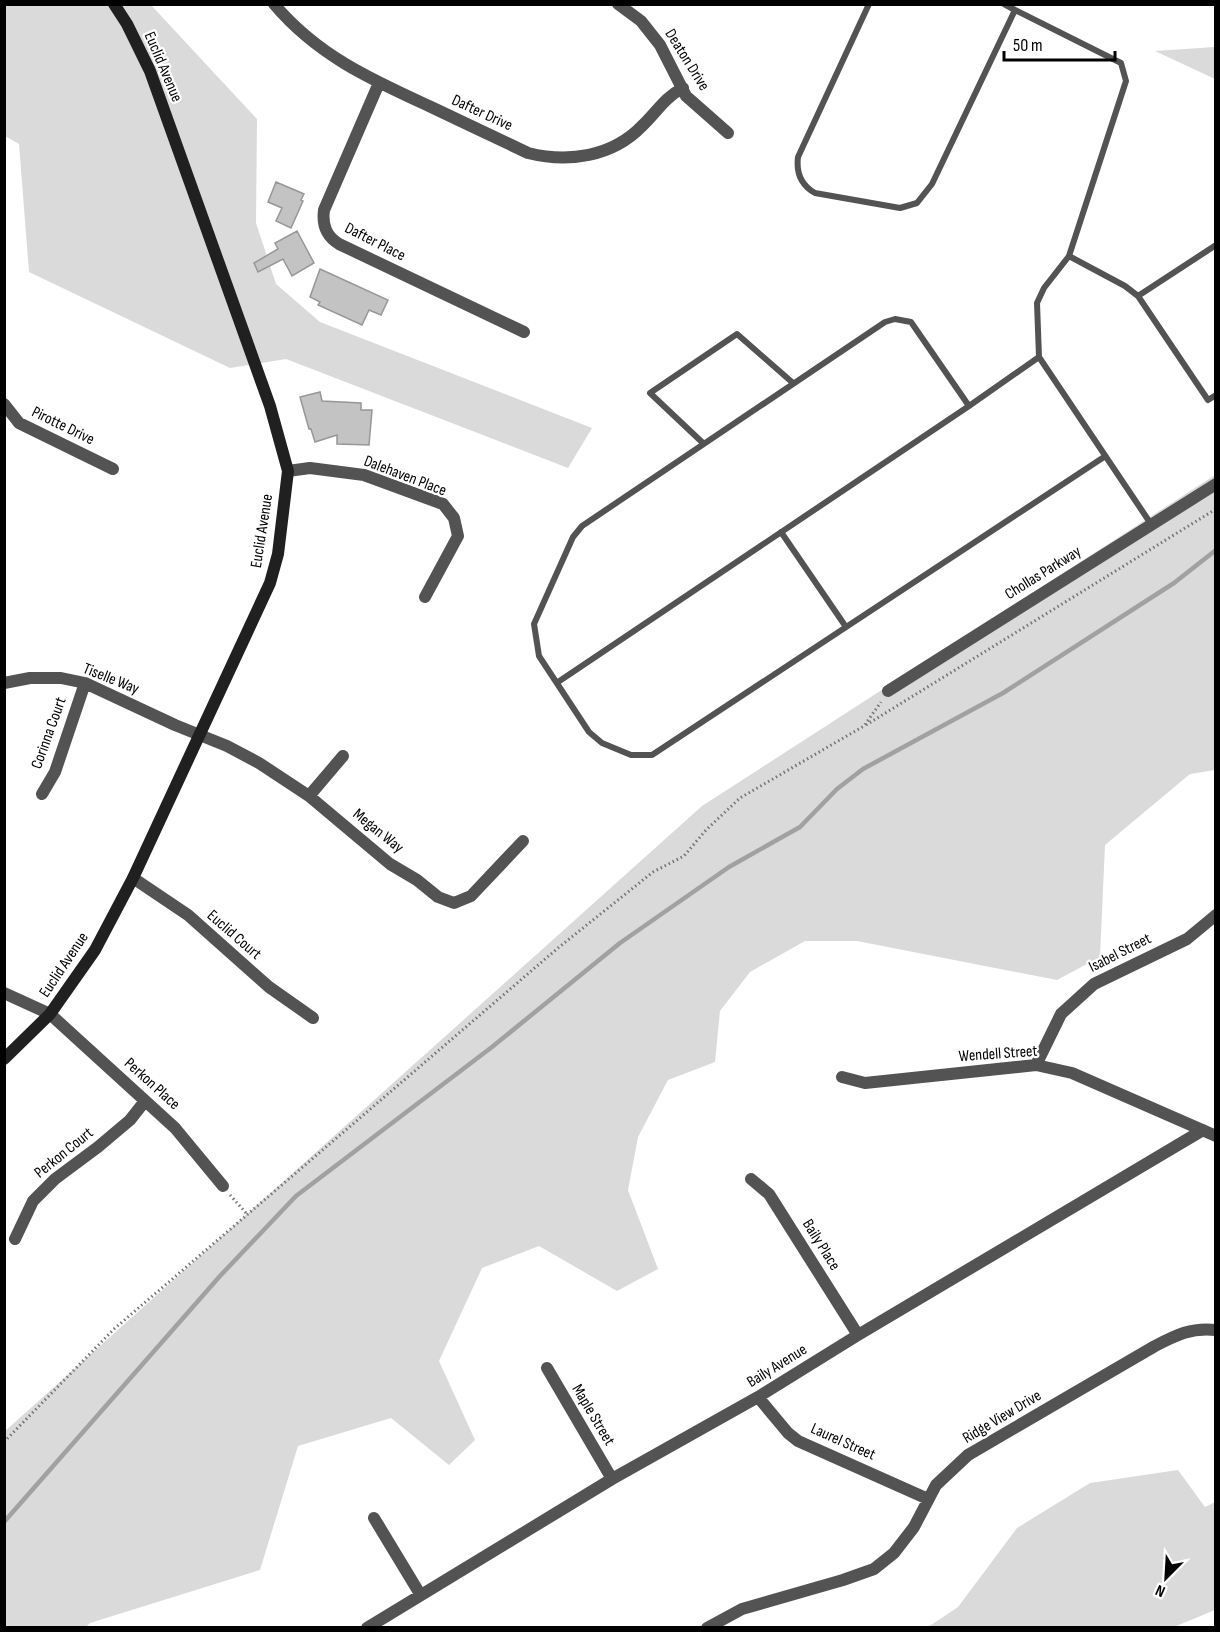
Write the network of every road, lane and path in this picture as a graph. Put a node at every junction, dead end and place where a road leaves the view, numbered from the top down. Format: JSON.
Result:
{"nodes":[{"id":1,"x":114,"y":4,"type":"edge"},
{"id":2,"x":274,"y":4,"type":"edge"},
{"id":3,"x":618,"y":4,"type":"edge"},
{"id":4,"x":869,"y":4,"type":"edge"},
{"id":5,"x":1004,"y":4,"type":"edge"},
{"id":6,"x":1015,"y":10,"type":"junction"},
{"id":7,"x":379,"y":83,"type":"junction"},
{"id":8,"x":683,"y":88,"type":"junction"},
{"id":9,"x":728,"y":133,"type":"dead end"},
{"id":10,"x":1215,"y":245,"type":"edge"},
{"id":11,"x":1069,"y":256,"type":"junction"},
{"id":12,"x":1138,"y":296,"type":"junction"},
{"id":13,"x":524,"y":332,"type":"dead end"},
{"id":14,"x":1040,"y":357,"type":"junction"},
{"id":15,"x":793,"y":383,"type":"junction"},
{"id":16,"x":1215,"y":395,"type":"edge"},
{"id":17,"x":4,"y":404,"type":"edge"},
{"id":18,"x":969,"y":406,"type":"junction"},
{"id":19,"x":704,"y":444,"type":"junction"},
{"id":20,"x":1104,"y":457,"type":"junction"},
{"id":21,"x":113,"y":469,"type":"dead end"},
{"id":22,"x":288,"y":471,"type":"junction"},
{"id":23,"x":1215,"y":484,"type":"edge"},
{"id":24,"x":1215,"y":509,"type":"edge"},
{"id":25,"x":1151,"y":524,"type":"junction"},
{"id":26,"x":781,"y":532,"type":"junction"},
{"id":27,"x":424,"y":597,"type":"dead end"},
{"id":28,"x":846,"y":627,"type":"junction"},
{"id":29,"x":558,"y":682,"type":"junction"},
{"id":30,"x":4,"y":683,"type":"edge"},
{"id":31,"x":85,"y":683,"type":"junction"},
{"id":32,"x":888,"y":690,"type":"joint"},
{"id":33,"x":864,"y":726,"type":"junction"},
{"id":34,"x":200,"y":736,"type":"junction"},
{"id":35,"x":343,"y":756,"type":"dead end"},
{"id":36,"x":42,"y":794,"type":"dead end"},
{"id":37,"x":309,"y":796,"type":"junction"},
{"id":38,"x":523,"y":841,"type":"dead end"},
{"id":39,"x":133,"y":878,"type":"junction"},
{"id":40,"x":1215,"y":915,"type":"edge"},
{"id":41,"x":4,"y":993,"type":"edge"},
{"id":42,"x":50,"y":1014,"type":"junction"},
{"id":43,"x":313,"y":1018,"type":"dead end"},
{"id":44,"x":4,"y":1059,"type":"edge"},
{"id":45,"x":1036,"y":1065,"type":"junction"},
{"id":46,"x":842,"y":1077,"type":"dead end"},
{"id":47,"x":145,"y":1101,"type":"junction"},
{"id":48,"x":1210,"y":1131,"type":"edge"},
{"id":49,"x":751,"y":1179,"type":"dead end"},
{"id":50,"x":223,"y":1186,"type":"joint"},
{"id":51,"x":247,"y":1214,"type":"junction"},
{"id":52,"x":15,"y":1239,"type":"dead end"},
{"id":53,"x":1215,"y":1330,"type":"edge"},
{"id":54,"x":858,"y":1335,"type":"junction"},
{"id":55,"x":547,"y":1368,"type":"dead end"},
{"id":56,"x":758,"y":1397,"type":"junction"},
{"id":57,"x":4,"y":1442,"type":"edge"},
{"id":58,"x":612,"y":1479,"type":"junction"},
{"id":59,"x":928,"y":1499,"type":"junction"},
{"id":60,"x":374,"y":1518,"type":"dead end"},
{"id":61,"x":420,"y":1594,"type":"junction"},
{"id":62,"x":367,"y":1628,"type":"edge"},
{"id":63,"x":707,"y":1628,"type":"edge"}],
"edges":[{"from":1,"to":22,"type":"main road","name":"Euclid Avenue"},
{"from":2,"to":7,"type":"street","name":"Dafter Drive"},
{"from":3,"to":8,"type":"street","name":"Deaton Drive"},
{"from":4,"to":6,"type":"lane"},
{"from":5,"to":6,"type":"lane"},
{"from":6,"to":11,"type":"lane"},
{"from":7,"to":8,"type":"street","name":"Dafter Drive"},
{"from":7,"to":13,"type":"street","name":"Dafter Place"},
{"from":8,"to":9,"type":"street","name":"Deaton Drive"},
{"from":10,"to":12,"type":"lane"},
{"from":11,"to":12,"type":"lane"},
{"from":11,"to":14,"type":"lane"},
{"from":12,"to":16,"type":"lane"},
{"from":14,"to":18,"type":"lane"},
{"from":14,"to":20,"type":"lane"},
{"from":15,"to":18,"type":"lane"},
{"from":15,"to":19,"type":"lane"},
{"from":15,"to":19,"type":"lane"},
{"from":17,"to":21,"type":"street","name":"Pirotte Drive"},
{"from":18,"to":26,"type":"lane"},
{"from":19,"to":29,"type":"lane"},
{"from":20,"to":25,"type":"lane"},
{"from":20,"to":28,"type":"lane"},
{"from":22,"to":27,"type":"street","name":"Dalehaven Place"},
{"from":22,"to":34,"type":"main road","name":"Euclid Avenue"},
{"from":23,"to":25,"type":"street","name":"Chollas Parkway"},
{"from":24,"to":33,"type":"path"},
{"from":25,"to":32,"type":"street","name":"Chollas Parkway"},
{"from":26,"to":28,"type":"lane"},
{"from":26,"to":29,"type":"lane"},
{"from":28,"to":29,"type":"lane"},
{"from":30,"to":31,"type":"street","name":"Tiselle Way"},
{"from":31,"to":34,"type":"street","name":"Tiselle Way"},
{"from":31,"to":36,"type":"street","name":"Corinna Court"},
{"from":32,"to":33,"type":"path"},
{"from":33,"to":51,"type":"path"},
{"from":34,"to":37,"type":"street","name":"Megan Way"},
{"from":34,"to":39,"type":"main road","name":"Euclid Avenue"},
{"from":35,"to":37,"type":"street"},
{"from":37,"to":38,"type":"street","name":"Megan Way"},
{"from":39,"to":42,"type":"main road","name":"Euclid Avenue"},
{"from":39,"to":43,"type":"street","name":"Euclid Court"},
{"from":40,"to":45,"type":"street","name":"Isabel Street"},
{"from":41,"to":42,"type":"street"},
{"from":42,"to":44,"type":"main road","name":"Euclid Avenue"},
{"from":42,"to":47,"type":"street","name":"Perkon Place"},
{"from":45,"to":46,"type":"street","name":"Wendell Street"},
{"from":45,"to":48,"type":"street","name":"Wendell Street"},
{"from":47,"to":50,"type":"street","name":"Perkon Place"},
{"from":47,"to":52,"type":"street","name":"Perkon Court"},
{"from":48,"to":54,"type":"street","name":"Baily Avenue"},
{"from":49,"to":54,"type":"street","name":"Baily Place"},
{"from":50,"to":51,"type":"path"},
{"from":51,"to":57,"type":"path"},
{"from":53,"to":59,"type":"street","name":"Ridge View Drive"},
{"from":54,"to":56,"type":"street","name":"Baily Avenue"},
{"from":55,"to":58,"type":"street","name":"Maple Street"},
{"from":56,"to":58,"type":"street","name":"Baily Avenue"},
{"from":56,"to":59,"type":"street","name":"Laurel Street"},
{"from":58,"to":61,"type":"street","name":"Baily Avenue"},
{"from":59,"to":63,"type":"street","name":"Ridge View Drive"},
{"from":60,"to":61,"type":"street"},
{"from":61,"to":62,"type":"street","name":"Baily Avenue"}]}
